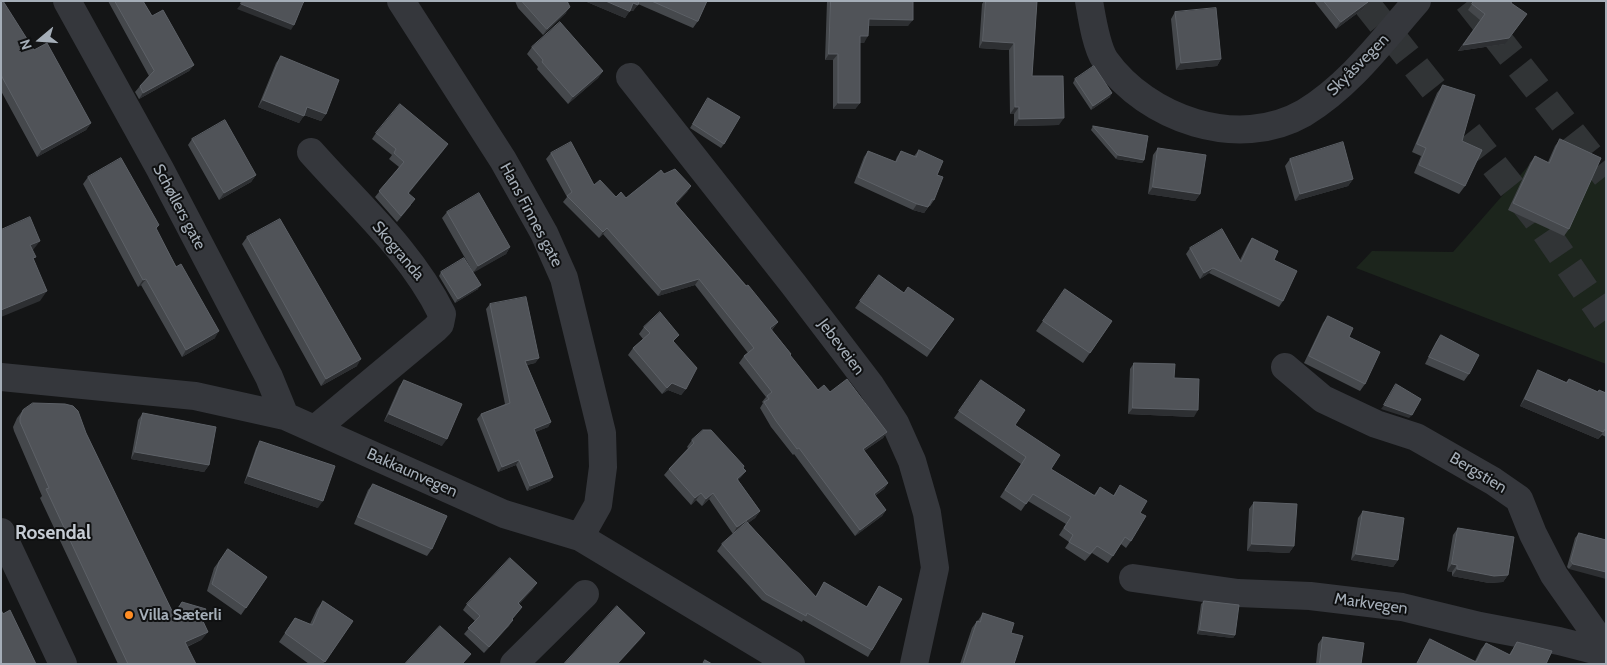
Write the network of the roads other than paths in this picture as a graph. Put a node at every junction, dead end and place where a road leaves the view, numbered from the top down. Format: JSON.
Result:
{"nodes":[{"id":1,"x":67,"y":1,"type":"edge"},
{"id":2,"x":400,"y":1,"type":"edge"},
{"id":3,"x":1089,"y":1,"type":"edge"},
{"id":4,"x":1417,"y":1,"type":"edge"},
{"id":5,"x":630,"y":77,"type":"dead end"},
{"id":6,"x":311,"y":152,"type":"dead end"},
{"id":7,"x":1284,"y":367,"type":"dead end"},
{"id":8,"x":1,"y":377,"type":"edge"},
{"id":9,"x":285,"y":416,"type":"junction"},
{"id":10,"x":315,"y":429,"type":"junction"},
{"id":11,"x":1,"y":532,"type":"edge"},
{"id":12,"x":580,"y":537,"type":"junction"},
{"id":13,"x":1133,"y":578,"type":"dead end"},
{"id":14,"x":585,"y":594,"type":"dead end"},
{"id":15,"x":1606,"y":648,"type":"edge"},
{"id":16,"x":1606,"y":652,"type":"edge"},
{"id":17,"x":63,"y":664,"type":"edge"},
{"id":18,"x":514,"y":664,"type":"edge"},
{"id":19,"x":791,"y":664,"type":"edge"},
{"id":20,"x":914,"y":664,"type":"edge"}],
"edges":[{"from":1,"to":9,"type":"street","name":"Schøllers gate"},
{"from":2,"to":12,"type":"street","name":"Hans Finnes gate"},
{"from":3,"to":4,"type":"street","name":"Skyåsvegen"},
{"from":5,"to":20,"type":"street","name":"Jebeveien"},
{"from":6,"to":10,"type":"street","name":"Skogranda"},
{"from":7,"to":15,"type":"street","name":"Bergstien"},
{"from":8,"to":9,"type":"street","name":"Bakkaunvegen"},
{"from":9,"to":10,"type":"street","name":"Bakkaunvegen"},
{"from":10,"to":12,"type":"street","name":"Bakkaunvegen"},
{"from":11,"to":17,"type":"street"},
{"from":12,"to":19,"type":"street","name":"Bakkaunvegen"},
{"from":13,"to":16,"type":"street","name":"Markvegen"},
{"from":14,"to":18,"type":"street"}]}
